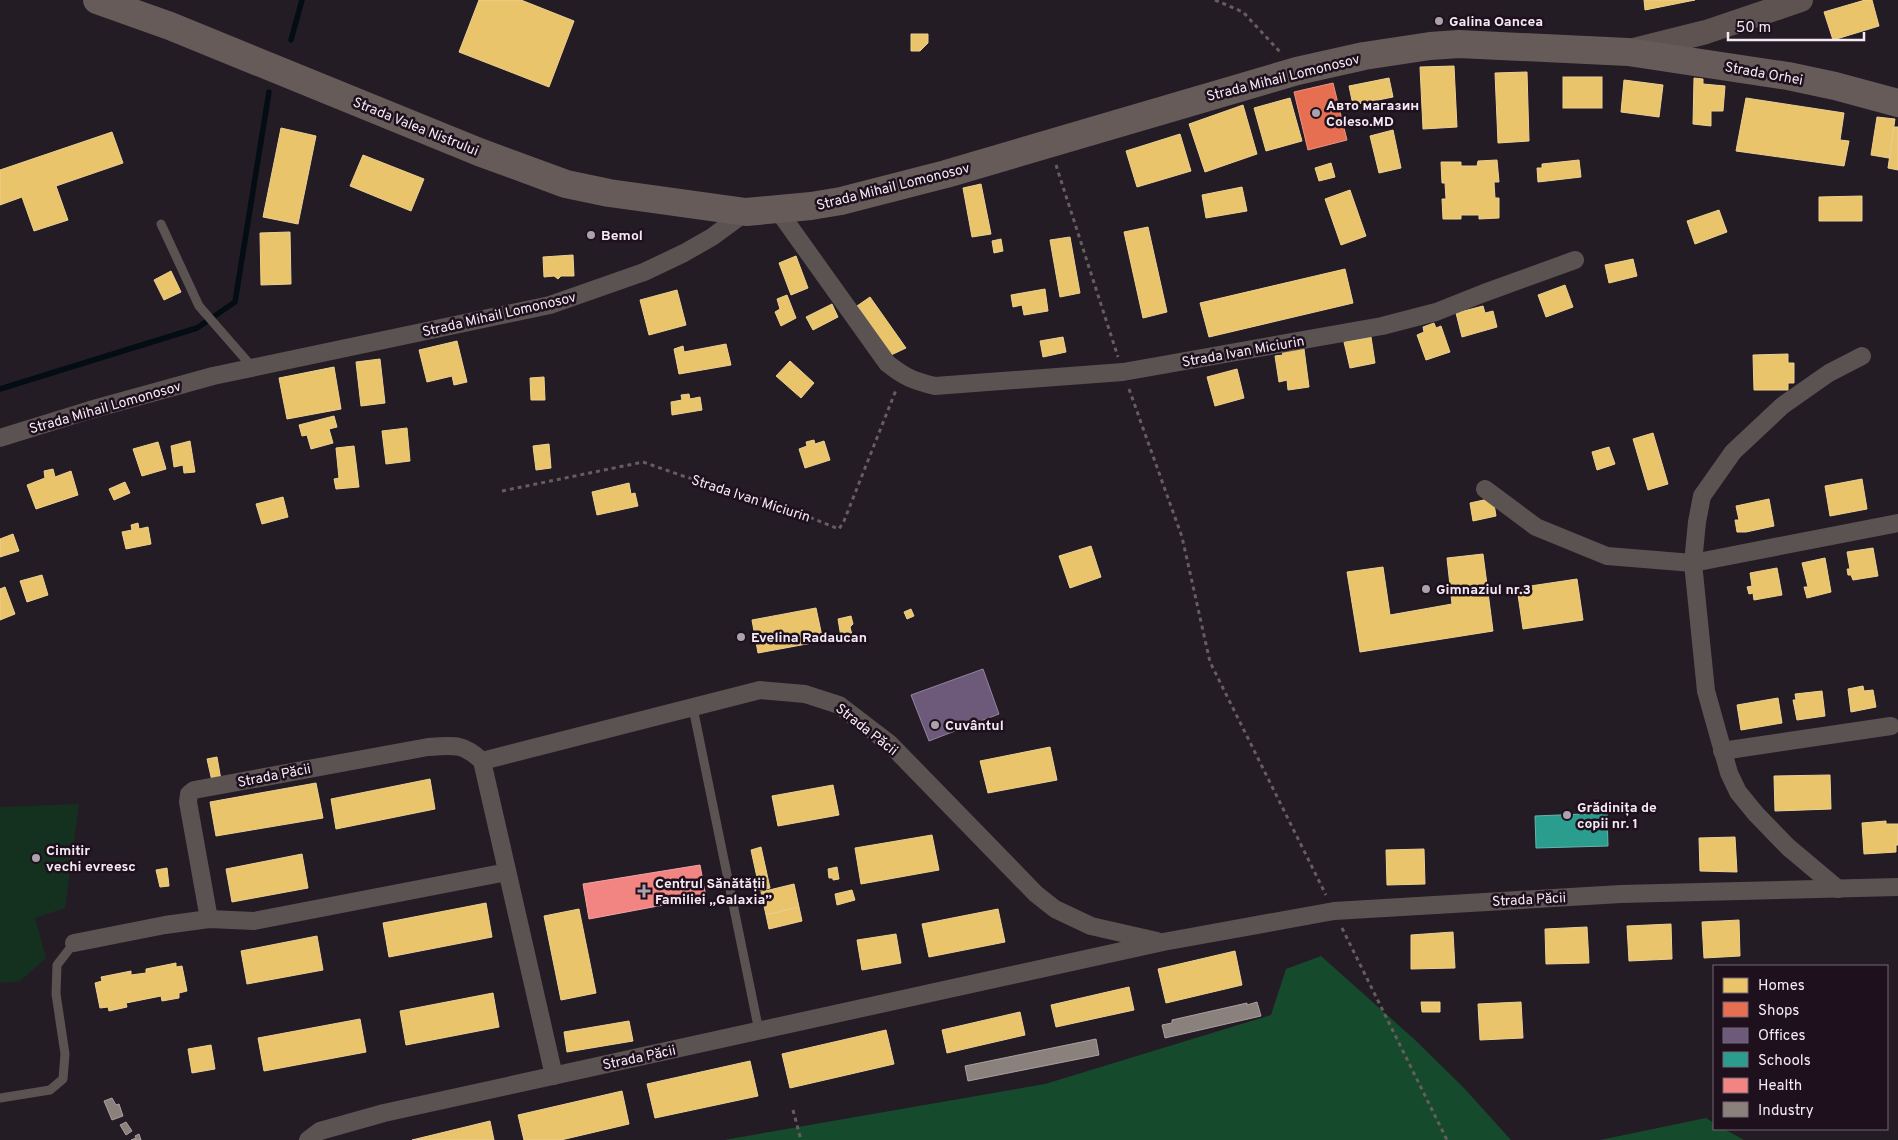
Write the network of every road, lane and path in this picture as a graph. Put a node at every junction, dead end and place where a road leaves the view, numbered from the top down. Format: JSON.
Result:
{"nodes":[{"id":1,"x":96,"y":0,"type":"edge"},
{"id":2,"x":1215,"y":0,"type":"edge"},
{"id":3,"x":1801,"y":0,"type":"edge"},
{"id":4,"x":1628,"y":52,"type":"junction"},
{"id":5,"x":1297,"y":70,"type":"junction"},
{"id":6,"x":1898,"y":103,"type":"edge"},
{"id":7,"x":1048,"y":143,"type":"junction"},
{"id":8,"x":777,"y":209,"type":"junction"},
{"id":9,"x":746,"y":212,"type":"junction"},
{"id":10,"x":161,"y":224,"type":"dead end"},
{"id":11,"x":1575,"y":260,"type":"dead end"},
{"id":12,"x":1862,"y":356,"type":"dead end"},
{"id":13,"x":253,"y":369,"type":"junction"},
{"id":14,"x":1123,"y":372,"type":"junction"},
{"id":15,"x":902,"y":376,"type":"junction"},
{"id":16,"x":0,"y":438,"type":"edge"},
{"id":17,"x":1485,"y":490,"type":"dead end"},
{"id":18,"x":502,"y":491,"type":"dead end"},
{"id":19,"x":1898,"y":523,"type":"edge"},
{"id":20,"x":1693,"y":564,"type":"junction"},
{"id":21,"x":693,"y":708,"type":"junction"},
{"id":22,"x":1891,"y":726,"type":"dead end"},
{"id":23,"x":1722,"y":751,"type":"junction"},
{"id":24,"x":482,"y":761,"type":"junction"},
{"id":25,"x":507,"y":872,"type":"junction"},
{"id":26,"x":1898,"y":887,"type":"edge"},
{"id":27,"x":1838,"y":889,"type":"junction"},
{"id":28,"x":1334,"y":911,"type":"junction"},
{"id":29,"x":209,"y":919,"type":"junction"},
{"id":30,"x":1163,"y":942,"type":"junction"},
{"id":31,"x":74,"y":943,"type":"joint"},
{"id":32,"x":759,"y":1031,"type":"junction"},
{"id":33,"x":554,"y":1076,"type":"junction"},
{"id":34,"x":0,"y":1098,"type":"edge"},
{"id":35,"x":793,"y":1110,"type":"dead end"},
{"id":36,"x":308,"y":1140,"type":"edge"},
{"id":37,"x":801,"y":1140,"type":"edge"},
{"id":38,"x":1447,"y":1140,"type":"edge"}],
"edges":[{"from":1,"to":9,"type":"main road","name":"Strada Valea Nistrului"},
{"from":2,"to":5,"type":"path"},
{"from":3,"to":4,"type":"main road","name":"Strada Mihail Lomonosov"},
{"from":4,"to":5,"type":"main road","name":"Strada Mihail Lomonosov"},
{"from":4,"to":6,"type":"main road","name":"Strada Orhei"},
{"from":5,"to":7,"type":"main road","name":"Strada Mihail Lomonosov"},
{"from":7,"to":8,"type":"main road","name":"Strada Mihail Lomonosov"},
{"from":7,"to":14,"type":"path"},
{"from":8,"to":9,"type":"main road","name":"Strada Mihail Lomonosov"},
{"from":8,"to":15,"type":"street","name":"Strada Ivan Miciurin"},
{"from":9,"to":13,"type":"street","name":"Strada Mihail Lomonosov"},
{"from":10,"to":13,"type":"lane"},
{"from":11,"to":14,"type":"street","name":"Strada Ivan Miciurin"},
{"from":12,"to":20,"type":"street"},
{"from":13,"to":16,"type":"street","name":"Strada Mihail Lomonosov"},
{"from":14,"to":15,"type":"street","name":"Strada Ivan Miciurin"},
{"from":14,"to":28,"type":"path"},
{"from":15,"to":18,"type":"path","name":"Strada Ivan Miciurin"},
{"from":17,"to":20,"type":"street"},
{"from":19,"to":20,"type":"street"},
{"from":20,"to":23,"type":"street"},
{"from":21,"to":24,"type":"street","name":"Strada Păcii"},
{"from":21,"to":30,"type":"street","name":"Strada Păcii"},
{"from":21,"to":32,"type":"lane"},
{"from":22,"to":23,"type":"street"},
{"from":23,"to":27,"type":"street"},
{"from":24,"to":25,"type":"street"},
{"from":24,"to":29,"type":"street","name":"Strada Păcii"},
{"from":25,"to":29,"type":"street"},
{"from":25,"to":33,"type":"street"},
{"from":26,"to":27,"type":"street","name":"Strada Păcii"},
{"from":27,"to":28,"type":"street","name":"Strada Păcii"},
{"from":28,"to":30,"type":"street","name":"Strada Păcii"},
{"from":28,"to":38,"type":"path"},
{"from":29,"to":31,"type":"street"},
{"from":30,"to":32,"type":"street","name":"Strada Păcii"},
{"from":31,"to":34,"type":"lane"},
{"from":32,"to":33,"type":"street","name":"Strada Păcii"},
{"from":33,"to":36,"type":"street","name":"Strada Păcii"},
{"from":35,"to":37,"type":"path"}]}
